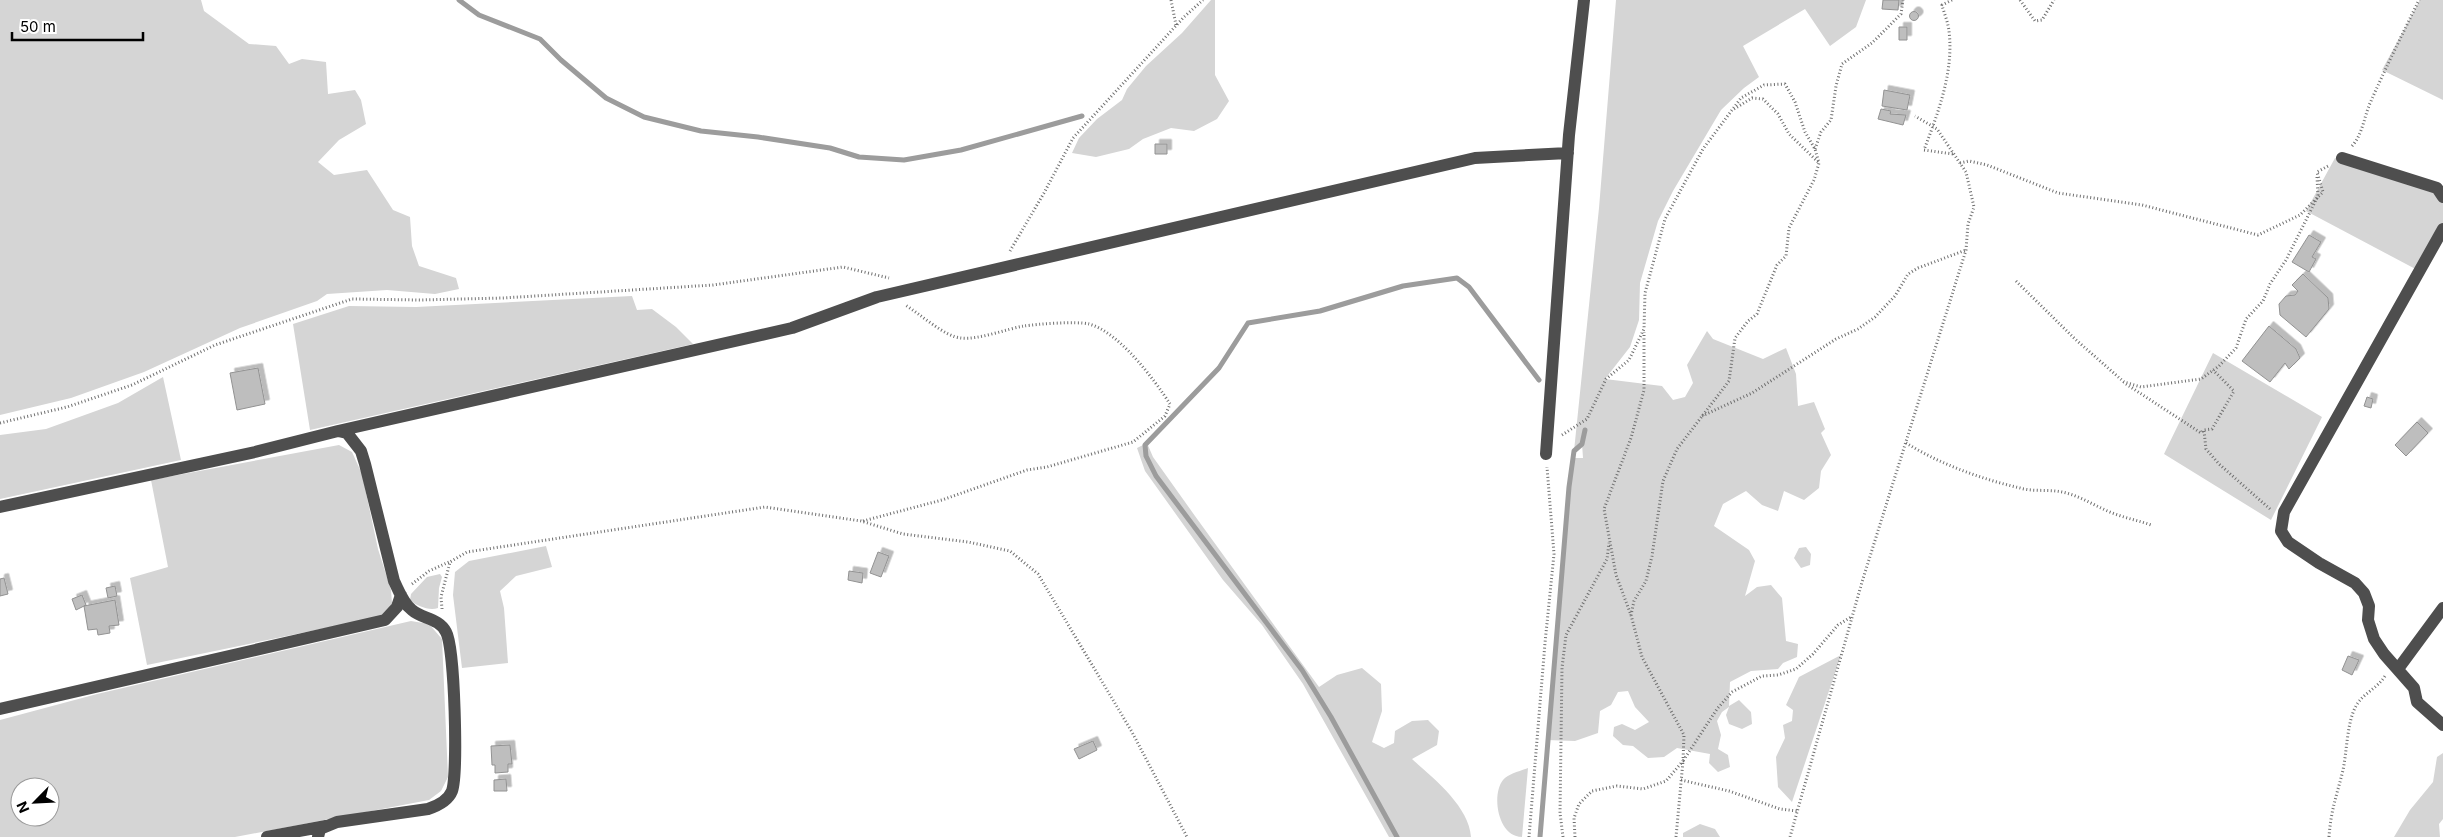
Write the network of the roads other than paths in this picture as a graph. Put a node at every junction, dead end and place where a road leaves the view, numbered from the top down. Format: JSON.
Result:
{"nodes":[{"id":1,"x":1584,"y":0,"type":"edge"},
{"id":2,"x":1568,"y":153,"type":"junction"},
{"id":3,"x":2342,"y":158,"type":"road end"},
{"id":4,"x":2443,"y":197,"type":"edge"},
{"id":5,"x":2443,"y":229,"type":"edge"},
{"id":6,"x":338,"y":431,"type":"junction"},
{"id":7,"x":1546,"y":450,"type":"road end"},
{"id":8,"x":0,"y":507,"type":"edge"},
{"id":9,"x":401,"y":595,"type":"junction"},
{"id":10,"x":2443,"y":608,"type":"edge"},
{"id":11,"x":2398,"y":669,"type":"junction"},
{"id":12,"x":0,"y":709,"type":"edge"},
{"id":13,"x":2443,"y":725,"type":"edge"},
{"id":14,"x":326,"y":826,"type":"junction"},
{"id":15,"x":267,"y":837,"type":"edge"},
{"id":16,"x":318,"y":837,"type":"edge"}],
"edges":[{"from":1,"to":2,"type":"street"},
{"from":2,"to":6,"type":"street"},
{"from":2,"to":7,"type":"street"},
{"from":3,"to":4,"type":"street"},
{"from":5,"to":11,"type":"street"},
{"from":6,"to":8,"type":"street"},
{"from":6,"to":9,"type":"street"},
{"from":9,"to":12,"type":"street"},
{"from":9,"to":14,"type":"street"},
{"from":10,"to":11,"type":"street"},
{"from":11,"to":13,"type":"street"},
{"from":14,"to":15,"type":"street"},
{"from":14,"to":16,"type":"street"}]}
